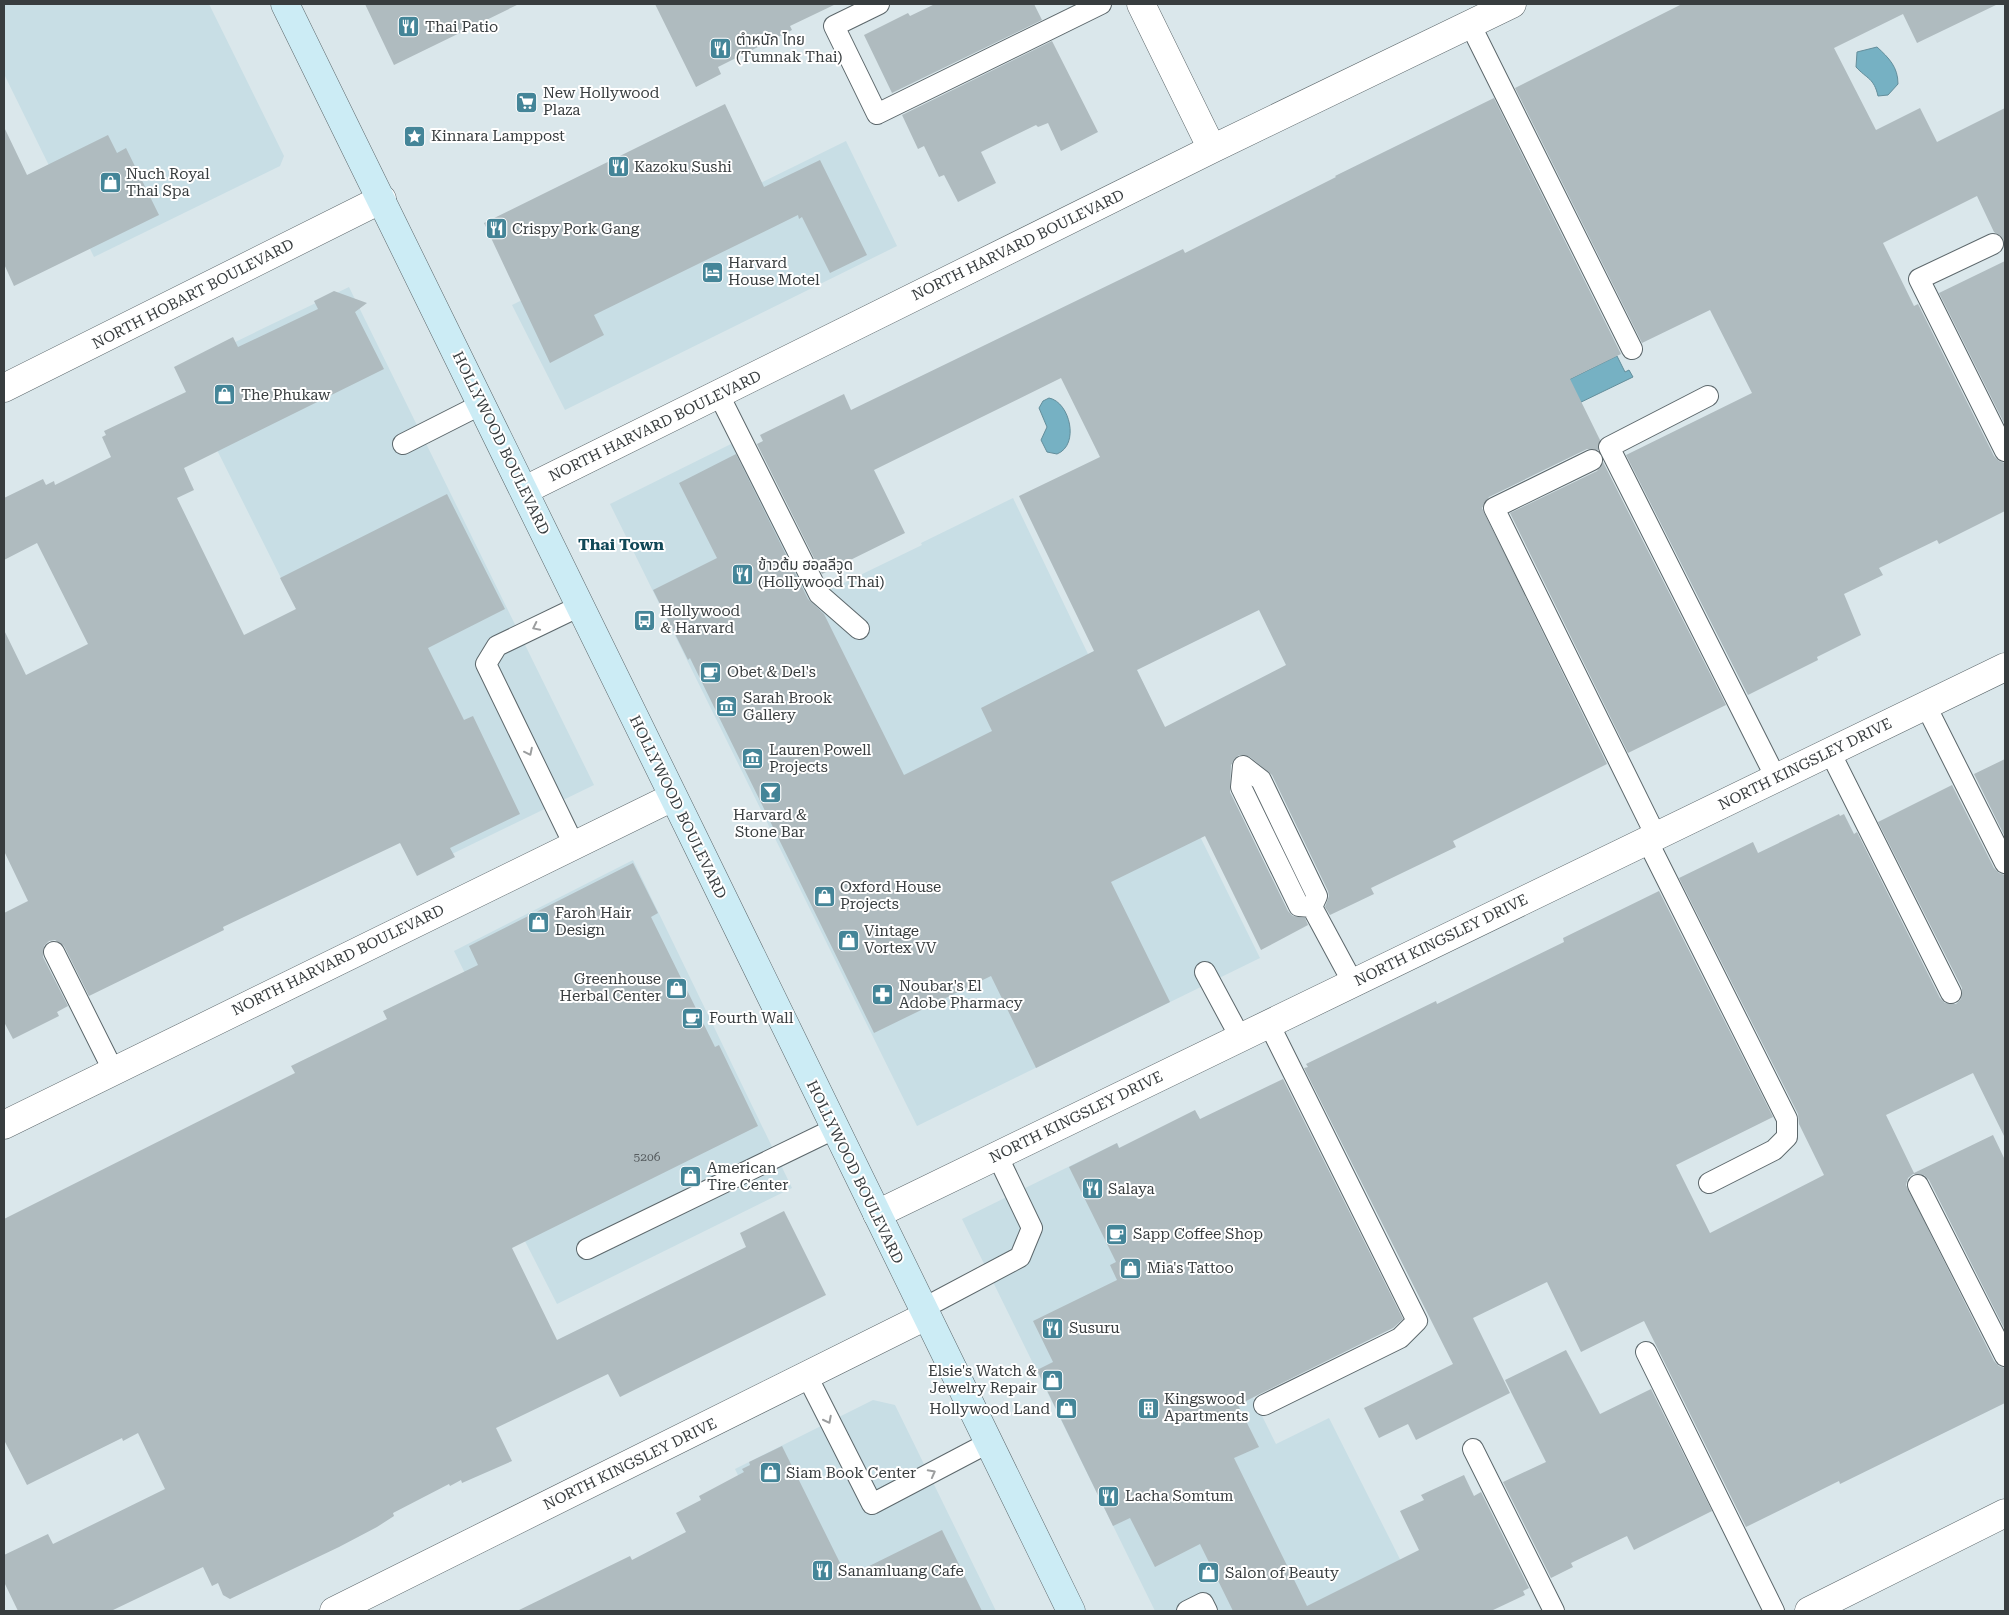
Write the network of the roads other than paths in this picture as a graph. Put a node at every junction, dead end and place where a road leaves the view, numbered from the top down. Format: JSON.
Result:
{"nodes":[{"id":1,"x":285,"y":4,"type":"edge"},
{"id":2,"x":879,"y":4,"type":"edge"},
{"id":3,"x":1101,"y":4,"type":"edge"},
{"id":4,"x":1141,"y":4,"type":"edge"},
{"id":5,"x":1512,"y":4,"type":"edge"},
{"id":6,"x":1470,"y":24,"type":"junction"},
{"id":7,"x":1212,"y":149,"type":"junction"},
{"id":8,"x":382,"y":199,"type":"junction"},
{"id":9,"x":1993,"y":244,"type":"dead end"},
{"id":10,"x":1632,"y":349,"type":"dead end"},
{"id":11,"x":4,"y":388,"type":"edge"},
{"id":12,"x":719,"y":394,"type":"junction"},
{"id":13,"x":1708,"y":396,"type":"dead end"},
{"id":14,"x":482,"y":404,"type":"junction"},
{"id":15,"x":403,"y":444,"type":"dead end"},
{"id":16,"x":2005,"y":450,"type":"edge"},
{"id":17,"x":1592,"y":460,"type":"dead end"},
{"id":18,"x":525,"y":490,"type":"junction"},
{"id":19,"x":580,"y":606,"type":"junction"},
{"id":20,"x":859,"y":629,"type":"dead end"},
{"id":21,"x":2005,"y":667,"type":"edge"},
{"id":22,"x":1926,"y":706,"type":"junction"},
{"id":23,"x":1830,"y":752,"type":"junction"},
{"id":24,"x":1776,"y":778,"type":"junction"},
{"id":25,"x":673,"y":796,"type":"junction"},
{"id":26,"x":1652,"y":838,"type":"junction"},
{"id":27,"x":574,"y":845,"type":"junction"},
{"id":28,"x":2005,"y":863,"type":"edge"},
{"id":29,"x":1312,"y":907,"type":"junction"},
{"id":30,"x":54,"y":952,"type":"dead end"},
{"id":31,"x":1205,"y":972,"type":"dead end"},
{"id":32,"x":1353,"y":983,"type":"junction"},
{"id":33,"x":1952,"y":993,"type":"dead end"},
{"id":34,"x":1269,"y":1024,"type":"junction"},
{"id":35,"x":1240,"y":1038,"type":"junction"},
{"id":36,"x":113,"y":1070,"type":"junction"},
{"id":37,"x":4,"y":1124,"type":"edge"},
{"id":38,"x":834,"y":1129,"type":"junction"},
{"id":39,"x":997,"y":1155,"type":"junction"},
{"id":40,"x":1709,"y":1184,"type":"dead end"},
{"id":41,"x":1918,"y":1184,"type":"dead end"},
{"id":42,"x":877,"y":1214,"type":"junction"},
{"id":43,"x":587,"y":1249,"type":"dead end"},
{"id":44,"x":924,"y":1313,"type":"junction"},
{"id":45,"x":1646,"y":1352,"type":"dead end"},
{"id":46,"x":2005,"y":1356,"type":"edge"},
{"id":47,"x":807,"y":1376,"type":"junction"},
{"id":48,"x":1264,"y":1405,"type":"dead end"},
{"id":49,"x":988,"y":1443,"type":"junction"},
{"id":50,"x":1473,"y":1449,"type":"dead end"},
{"id":51,"x":2005,"y":1513,"type":"edge"},
{"id":52,"x":334,"y":1611,"type":"edge"},
{"id":53,"x":1071,"y":1611,"type":"edge"},
{"id":54,"x":1187,"y":1611,"type":"edge"},
{"id":55,"x":1207,"y":1611,"type":"edge"},
{"id":56,"x":1554,"y":1611,"type":"edge"},
{"id":57,"x":1774,"y":1611,"type":"edge"},
{"id":58,"x":1809,"y":1611,"type":"edge"}],
"edges":[{"from":1,"to":8,"type":"main road","name":"HOLLYWOOD BOULEVARD"},
{"from":2,"to":3,"type":"lane"},
{"from":4,"to":7,"type":"street"},
{"from":5,"to":6,"type":"street","name":"NORTH HARVARD BOULEVARD"},
{"from":6,"to":7,"type":"street","name":"NORTH HARVARD BOULEVARD"},
{"from":6,"to":10,"type":"lane"},
{"from":7,"to":12,"type":"street","name":"NORTH HARVARD BOULEVARD"},
{"from":8,"to":11,"type":"street","name":"NORTH HOBART BOULEVARD"},
{"from":8,"to":14,"type":"main road","name":"HOLLYWOOD BOULEVARD"},
{"from":9,"to":16,"type":"lane"},
{"from":12,"to":18,"type":"street","name":"NORTH HARVARD BOULEVARD"},
{"from":12,"to":20,"type":"lane"},
{"from":13,"to":24,"type":"lane"},
{"from":14,"to":15,"type":"lane"},
{"from":14,"to":18,"type":"main road","name":"HOLLYWOOD BOULEVARD"},
{"from":17,"to":26,"type":"lane"},
{"from":18,"to":19,"type":"main road","name":"HOLLYWOOD BOULEVARD"},
{"from":19,"to":25,"type":"main road","name":"HOLLYWOOD BOULEVARD"},
{"from":19,"to":27,"type":"lane","one_way":true},
{"from":21,"to":22,"type":"street","name":"NORTH KINGSLEY DRIVE"},
{"from":22,"to":23,"type":"street","name":"NORTH KINGSLEY DRIVE"},
{"from":22,"to":28,"type":"lane"},
{"from":23,"to":24,"type":"street","name":"NORTH KINGSLEY DRIVE"},
{"from":23,"to":33,"type":"lane"},
{"from":24,"to":26,"type":"street","name":"NORTH KINGSLEY DRIVE"},
{"from":25,"to":27,"type":"street","name":"NORTH HARVARD BOULEVARD"},
{"from":25,"to":38,"type":"main road","name":"HOLLYWOOD BOULEVARD"},
{"from":26,"to":32,"type":"street","name":"NORTH KINGSLEY DRIVE"},
{"from":26,"to":40,"type":"lane"},
{"from":27,"to":36,"type":"street","name":"NORTH HARVARD BOULEVARD"},
{"from":29,"to":29,"type":"lane"},
{"from":29,"to":32,"type":"lane"},
{"from":30,"to":36,"type":"lane"},
{"from":31,"to":35,"type":"lane"},
{"from":32,"to":34,"type":"street","name":"NORTH KINGSLEY DRIVE"},
{"from":34,"to":35,"type":"street","name":"NORTH KINGSLEY DRIVE"},
{"from":34,"to":48,"type":"lane"},
{"from":35,"to":39,"type":"street","name":"NORTH KINGSLEY DRIVE"},
{"from":36,"to":37,"type":"street","name":"NORTH HARVARD BOULEVARD"},
{"from":38,"to":42,"type":"main road","name":"HOLLYWOOD BOULEVARD"},
{"from":38,"to":43,"type":"lane"},
{"from":39,"to":42,"type":"street","name":"NORTH KINGSLEY DRIVE"},
{"from":39,"to":44,"type":"lane"},
{"from":41,"to":46,"type":"lane"},
{"from":42,"to":44,"type":"main road","name":"HOLLYWOOD BOULEVARD"},
{"from":44,"to":47,"type":"street","name":"NORTH KINGSLEY DRIVE"},
{"from":44,"to":49,"type":"main road","name":"HOLLYWOOD BOULEVARD"},
{"from":45,"to":57,"type":"lane"},
{"from":47,"to":49,"type":"lane","one_way":true},
{"from":47,"to":52,"type":"street","name":"NORTH KINGSLEY DRIVE"},
{"from":49,"to":53,"type":"main road","name":"HOLLYWOOD BOULEVARD"},
{"from":50,"to":56,"type":"lane"},
{"from":51,"to":58,"type":"street"},
{"from":54,"to":55,"type":"lane"}]}
